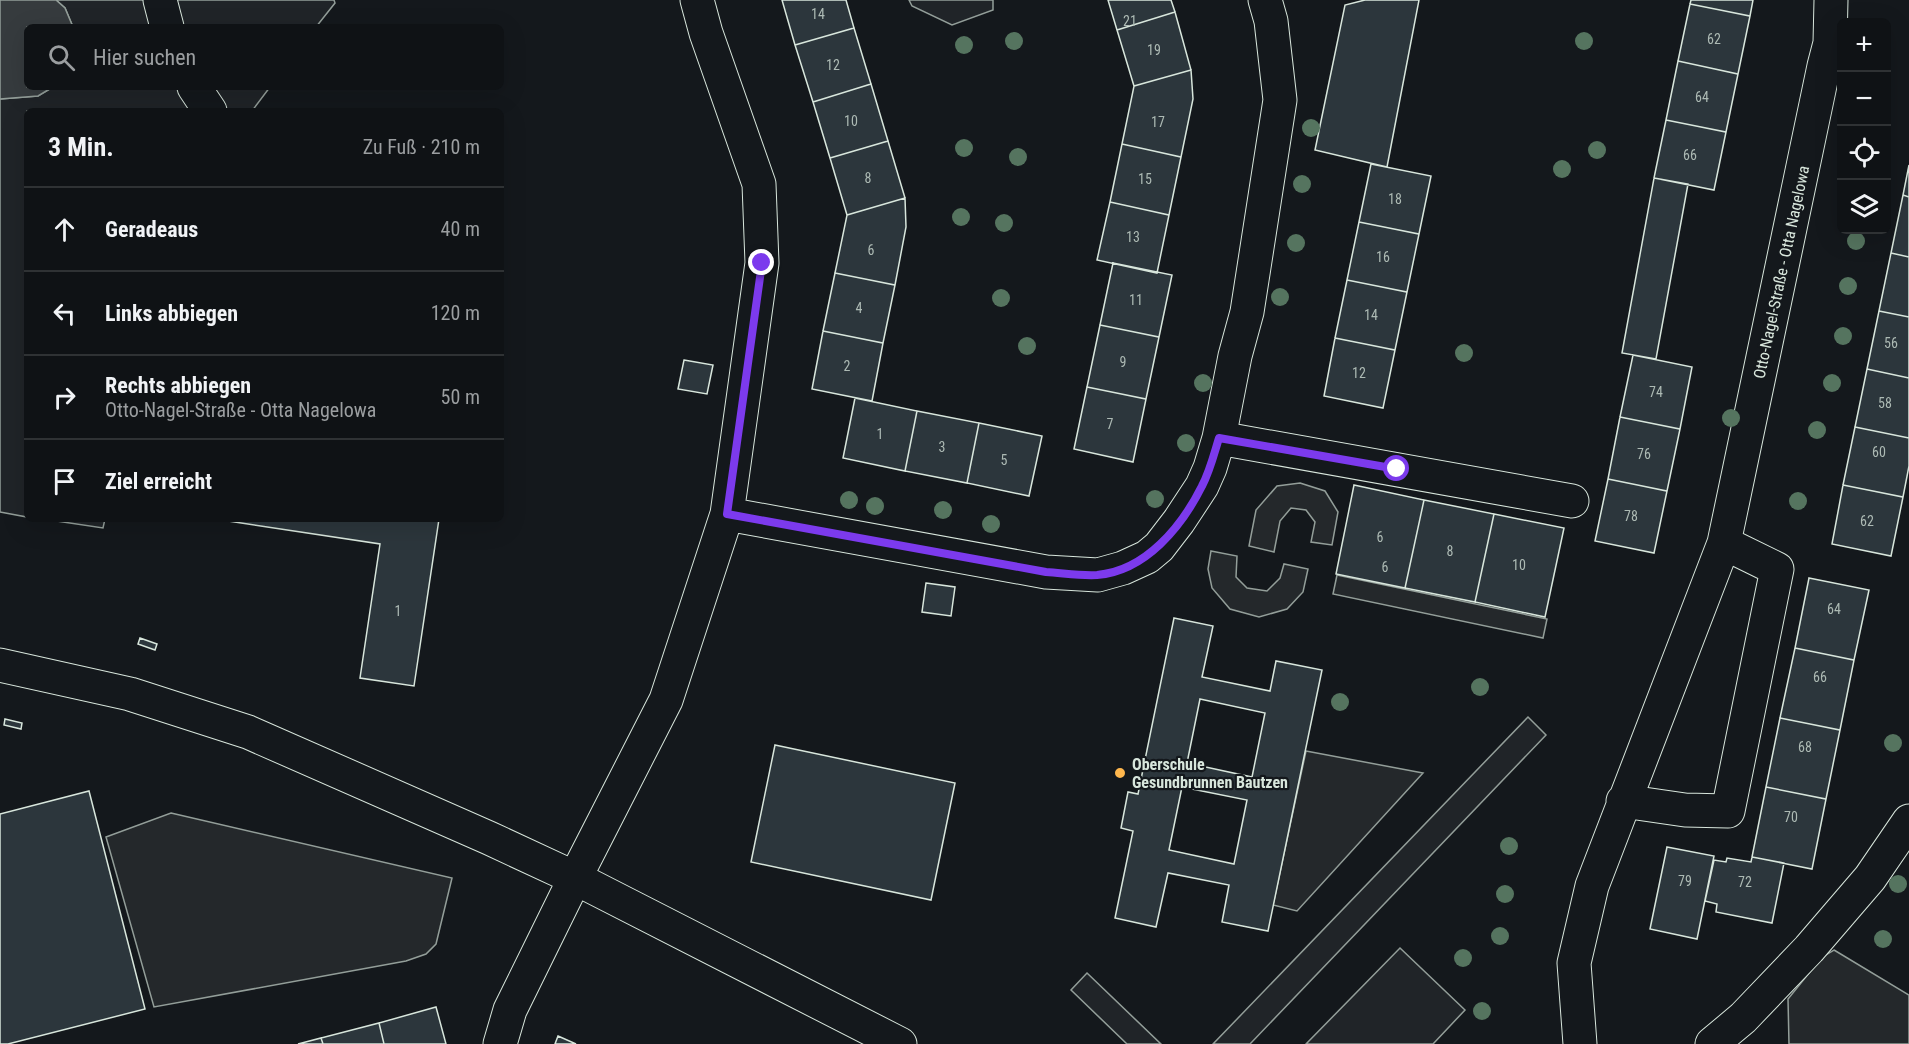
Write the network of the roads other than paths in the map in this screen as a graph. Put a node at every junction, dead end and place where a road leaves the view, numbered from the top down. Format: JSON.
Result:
{"nodes":[{"id":1,"x":160,"y":0,"type":"edge"},
{"id":2,"x":697,"y":0,"type":"edge"},
{"id":3,"x":1264,"y":0,"type":"edge"},
{"id":4,"x":1831,"y":0,"type":"edge"},
{"id":5,"x":166,"y":24,"type":"edge"},
{"id":6,"x":196,"y":90,"type":"edge"},
{"id":7,"x":208,"y":108,"type":"edge"},
{"id":8,"x":1219,"y":438,"type":"junction"},
{"id":9,"x":1572,"y":501,"type":"dead end"},
{"id":10,"x":727,"y":514,"type":"junction"},
{"id":11,"x":1724,"y":543,"type":"junction"},
{"id":12,"x":0,"y":665,"type":"edge"},
{"id":13,"x":1623,"y":801,"type":"junction"},
{"id":14,"x":1909,"y":820,"type":"edge"},
{"id":15,"x":575,"y":878,"type":"junction"},
{"id":16,"x":500,"y":1044,"type":"edge"},
{"id":17,"x":900,"y":1044,"type":"edge"},
{"id":18,"x":1580,"y":1044,"type":"edge"},
{"id":19,"x":1712,"y":1044,"type":"edge"}],
"edges":[{"from":1,"to":5,"type":"street"},
{"from":2,"to":10,"type":"street"},
{"from":3,"to":8,"type":"street"},
{"from":4,"to":11,"type":"street","name":"Otto-Nagel-Straße - Otta Nagelowa"},
{"from":6,"to":7,"type":"street"},
{"from":8,"to":9,"type":"street"},
{"from":8,"to":10,"type":"street"},
{"from":10,"to":15,"type":"street"},
{"from":11,"to":13,"type":"street","name":"Otto-Nagel-Straße - Otta Nagelowa"},
{"from":11,"to":13,"type":"street"},
{"from":12,"to":15,"type":"street"},
{"from":13,"to":18,"type":"street","name":"Otto-Nagel-Straße - Otta Nagelowa"},
{"from":14,"to":19,"type":"street"},
{"from":15,"to":16,"type":"street"},
{"from":15,"to":17,"type":"street"}]}
